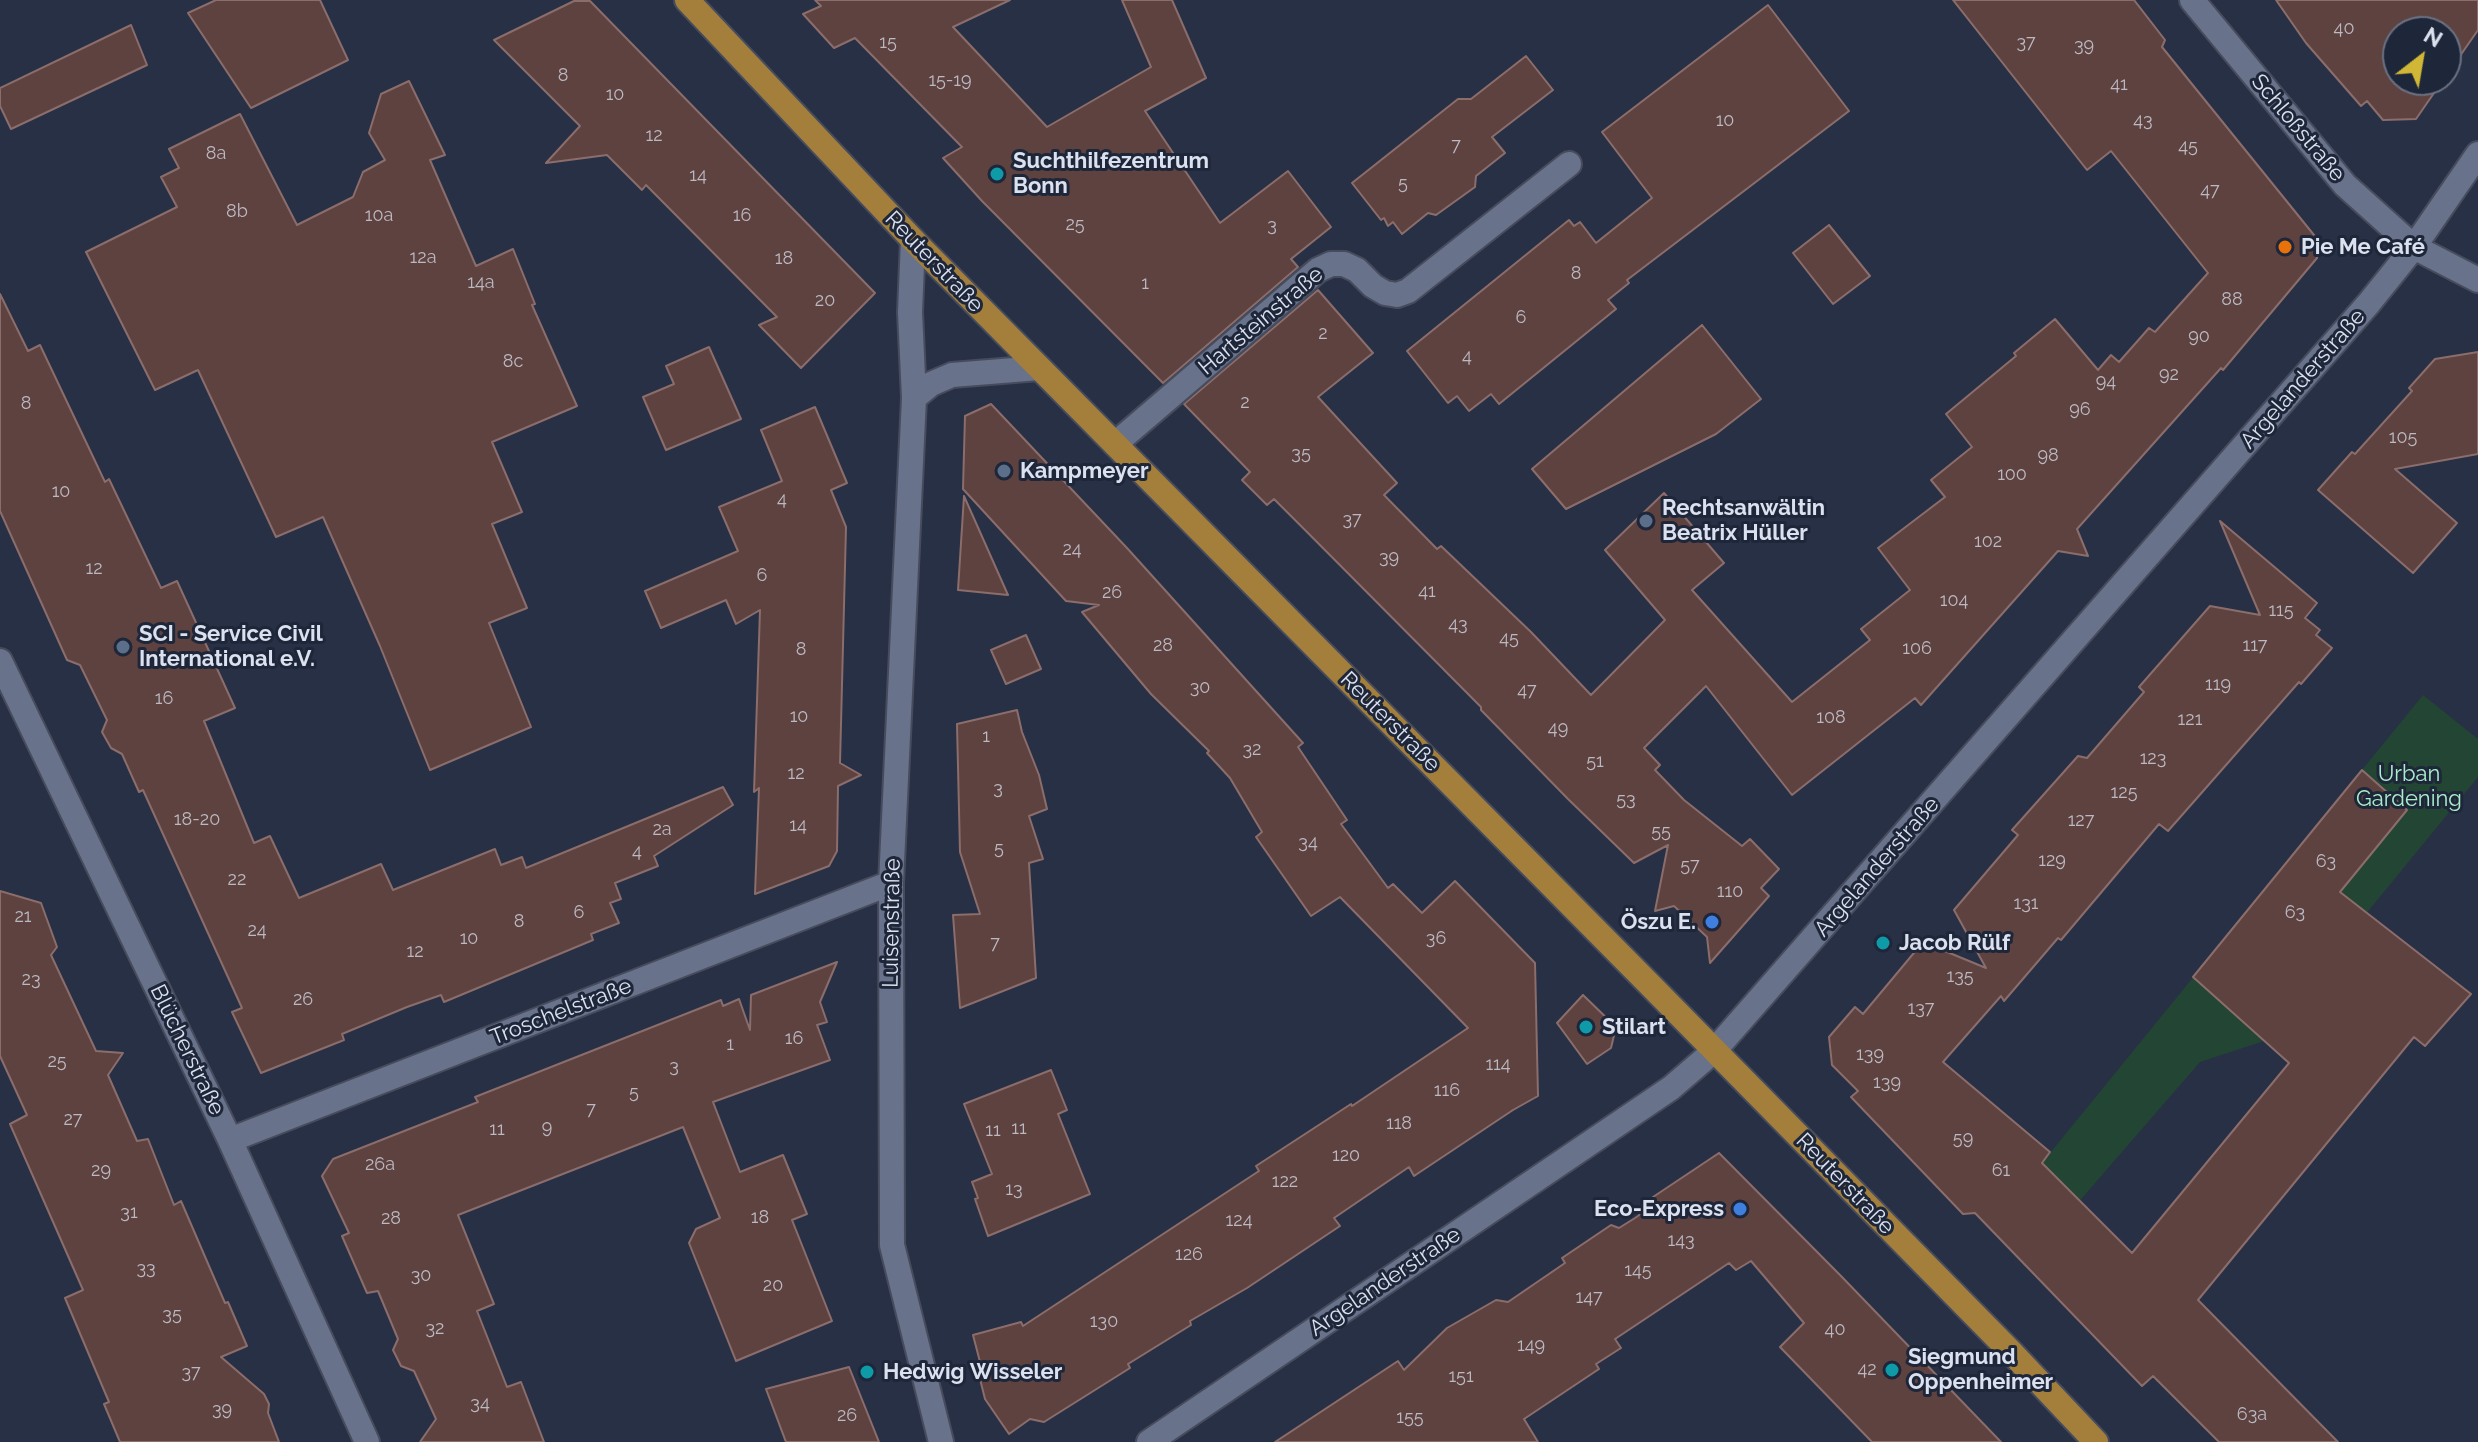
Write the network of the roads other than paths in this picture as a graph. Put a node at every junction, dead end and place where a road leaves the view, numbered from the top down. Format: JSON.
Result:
{"nodes":[{"id":1,"x":687,"y":0,"type":"edge"},
{"id":2,"x":2192,"y":0,"type":"edge"},
{"id":3,"x":2478,"y":154,"type":"edge"},
{"id":4,"x":1569,"y":164,"type":"dead end"},
{"id":5,"x":913,"y":240,"type":"junction"},
{"id":6,"x":2414,"y":247,"type":"junction"},
{"id":7,"x":2478,"y":280,"type":"edge"},
{"id":8,"x":1039,"y":368,"type":"junction"},
{"id":9,"x":914,"y":398,"type":"junction"},
{"id":10,"x":1115,"y":444,"type":"junction"},
{"id":11,"x":0,"y":661,"type":"edge"},
{"id":12,"x":891,"y":883,"type":"junction"},
{"id":13,"x":1714,"y":1051,"type":"junction"},
{"id":14,"x":230,"y":1140,"type":"junction"},
{"id":15,"x":367,"y":1442,"type":"edge"},
{"id":16,"x":941,"y":1442,"type":"edge"},
{"id":17,"x":1149,"y":1442,"type":"edge"},
{"id":18,"x":2096,"y":1442,"type":"edge"}],
"edges":[{"from":1,"to":5,"type":"main road","name":"Reuterstraße"},
{"from":2,"to":6,"type":"street","name":"Schloßstraße"},
{"from":3,"to":6,"type":"street","name":"Argelanderstraße"},
{"from":4,"to":10,"type":"street","name":"Hartsteinstraße"},
{"from":5,"to":8,"type":"main road","name":"Reuterstraße"},
{"from":5,"to":9,"type":"street","name":"Luisenstraße"},
{"from":6,"to":7,"type":"street","name":"Schloßstraße"},
{"from":6,"to":13,"type":"street","name":"Argelanderstraße"},
{"from":8,"to":9,"type":"street"},
{"from":8,"to":10,"type":"main road","name":"Reuterstraße"},
{"from":9,"to":12,"type":"street","name":"Luisenstraße"},
{"from":10,"to":13,"type":"main road","name":"Reuterstraße"},
{"from":11,"to":14,"type":"street","name":"Blücherstraße"},
{"from":12,"to":14,"type":"street","name":"Troschelstraße"},
{"from":12,"to":16,"type":"street","name":"Luisenstraße"},
{"from":13,"to":17,"type":"street","name":"Argelanderstraße"},
{"from":13,"to":18,"type":"main road","name":"Reuterstraße"},
{"from":14,"to":15,"type":"street","name":"Blücherstraße"}]}
